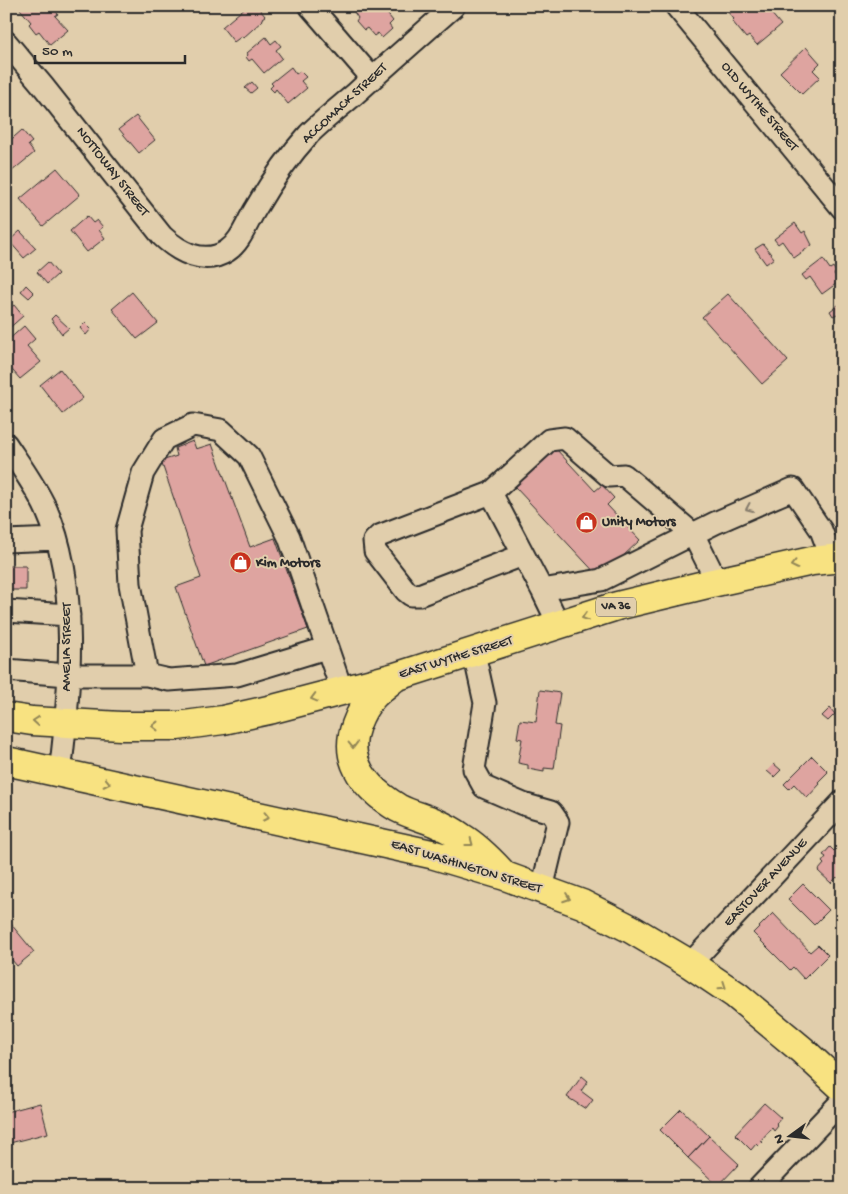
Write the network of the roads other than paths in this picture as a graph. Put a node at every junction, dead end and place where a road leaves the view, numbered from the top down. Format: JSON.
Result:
{"nodes":[{"id":1,"x":310,"y":6,"type":"edge"},
{"id":2,"x":454,"y":6,"type":"edge"},
{"id":3,"x":676,"y":6,"type":"edge"},
{"id":4,"x":7,"y":45,"type":"edge"},
{"id":5,"x":372,"y":78,"type":"junction"},
{"id":6,"x":842,"y":208,"type":"edge"},
{"id":7,"x":238,"y":242,"type":"joint"},
{"id":8,"x":8,"y":448,"type":"edge"},
{"id":9,"x":491,"y":493,"type":"junction"},
{"id":10,"x":693,"y":534,"type":"junction"},
{"id":11,"x":56,"y":539,"type":"junction"},
{"id":12,"x":6,"y":541,"type":"edge"},
{"id":13,"x":523,"y":555,"type":"junction"},
{"id":14,"x":837,"y":559,"type":"edge"},
{"id":15,"x":717,"y":582,"type":"junction"},
{"id":16,"x":542,"y":590,"type":"junction"},
{"id":17,"x":6,"y":612,"type":"edge"},
{"id":18,"x":69,"y":615,"type":"junction"},
{"id":19,"x":559,"y":625,"type":"junction"},
{"id":20,"x":326,"y":648,"type":"junction"},
{"id":21,"x":474,"y":653,"type":"junction"},
{"id":22,"x":6,"y":670,"type":"edge"},
{"id":23,"x":68,"y":675,"type":"junction"},
{"id":24,"x":147,"y":675,"type":"junction"},
{"id":25,"x":395,"y":677,"type":"junction"},
{"id":26,"x":342,"y":691,"type":"junction"},
{"id":27,"x":6,"y":717,"type":"edge"},
{"id":28,"x":66,"y":724,"type":"junction"},
{"id":29,"x":6,"y":761,"type":"edge"},
{"id":30,"x":60,"y":773,"type":"junction"},
{"id":31,"x":842,"y":802,"type":"edge"},
{"id":32,"x":505,"y":876,"type":"junction"},
{"id":33,"x":542,"y":889,"type":"junction"},
{"id":34,"x":690,"y":964,"type":"junction"},
{"id":35,"x":842,"y":1087,"type":"edge"},
{"id":36,"x":842,"y":1101,"type":"edge"},
{"id":37,"x":759,"y":1188,"type":"edge"}],
"edges":[{"from":1,"to":5,"type":"street"},
{"from":2,"to":5,"type":"street","name":"ACCOMACK STREET"},
{"from":3,"to":6,"type":"street","name":"OLD WYTHE STREET"},
{"from":4,"to":7,"type":"street","name":"NOTTOWAY STREET"},
{"from":5,"to":7,"type":"street","name":"ACCOMACK STREET"},
{"from":8,"to":11,"type":"street","name":"AMELIA STREET"},
{"from":9,"to":10,"type":"street"},
{"from":9,"to":13,"type":"street"},
{"from":9,"to":13,"type":"street"},
{"from":14,"to":10,"type":"street","one_way":true},
{"from":10,"to":15,"type":"street"},
{"from":10,"to":16,"type":"street"},
{"from":11,"to":12,"type":"street"},
{"from":11,"to":18,"type":"street","name":"AMELIA STREET"},
{"from":13,"to":16,"type":"street"},
{"from":14,"to":15,"type":"highway","name":"EAST WYTHE STREET","number":"VA 36","one_way":true},
{"from":15,"to":19,"type":"highway","name":"EAST WYTHE STREET","number":"VA 36","one_way":true},
{"from":16,"to":19,"type":"street"},
{"from":17,"to":18,"type":"street"},
{"from":18,"to":23,"type":"street","name":"AMELIA STREET"},
{"from":19,"to":21,"type":"highway","name":"EAST WYTHE STREET","number":"VA 36"},
{"from":20,"to":24,"type":"street"},
{"from":20,"to":24,"type":"street"},
{"from":20,"to":26,"type":"street"},
{"from":21,"to":25,"type":"highway","name":"EAST WYTHE STREET","number":"VA 36"},
{"from":21,"to":33,"type":"street"},
{"from":22,"to":23,"type":"street"},
{"from":23,"to":24,"type":"street"},
{"from":23,"to":28,"type":"street","name":"AMELIA STREET"},
{"from":25,"to":26,"type":"highway","name":"EAST WYTHE STREET","number":"VA 36"},
{"from":25,"to":32,"type":"highway","one_way":true},
{"from":26,"to":28,"type":"highway","name":"EAST WYTHE STREET","number":"VA 36","one_way":true},
{"from":28,"to":27,"type":"highway","number":"VA 36","one_way":true},
{"from":28,"to":30,"type":"street","name":"AMELIA STREET"},
{"from":29,"to":30,"type":"highway","name":"EAST WASHINGTON STREET"},
{"from":30,"to":32,"type":"highway","name":"EAST WASHINGTON STREET","one_way":true},
{"from":31,"to":34,"type":"street","name":"EASTOVER AVENUE"},
{"from":32,"to":33,"type":"highway","name":"EAST WASHINGTON STREET"},
{"from":33,"to":34,"type":"highway","name":"EAST WASHINGTON STREET","one_way":true},
{"from":34,"to":35,"type":"highway","name":"EAST WASHINGTON STREET","one_way":true},
{"from":36,"to":37,"type":"street"}]}
